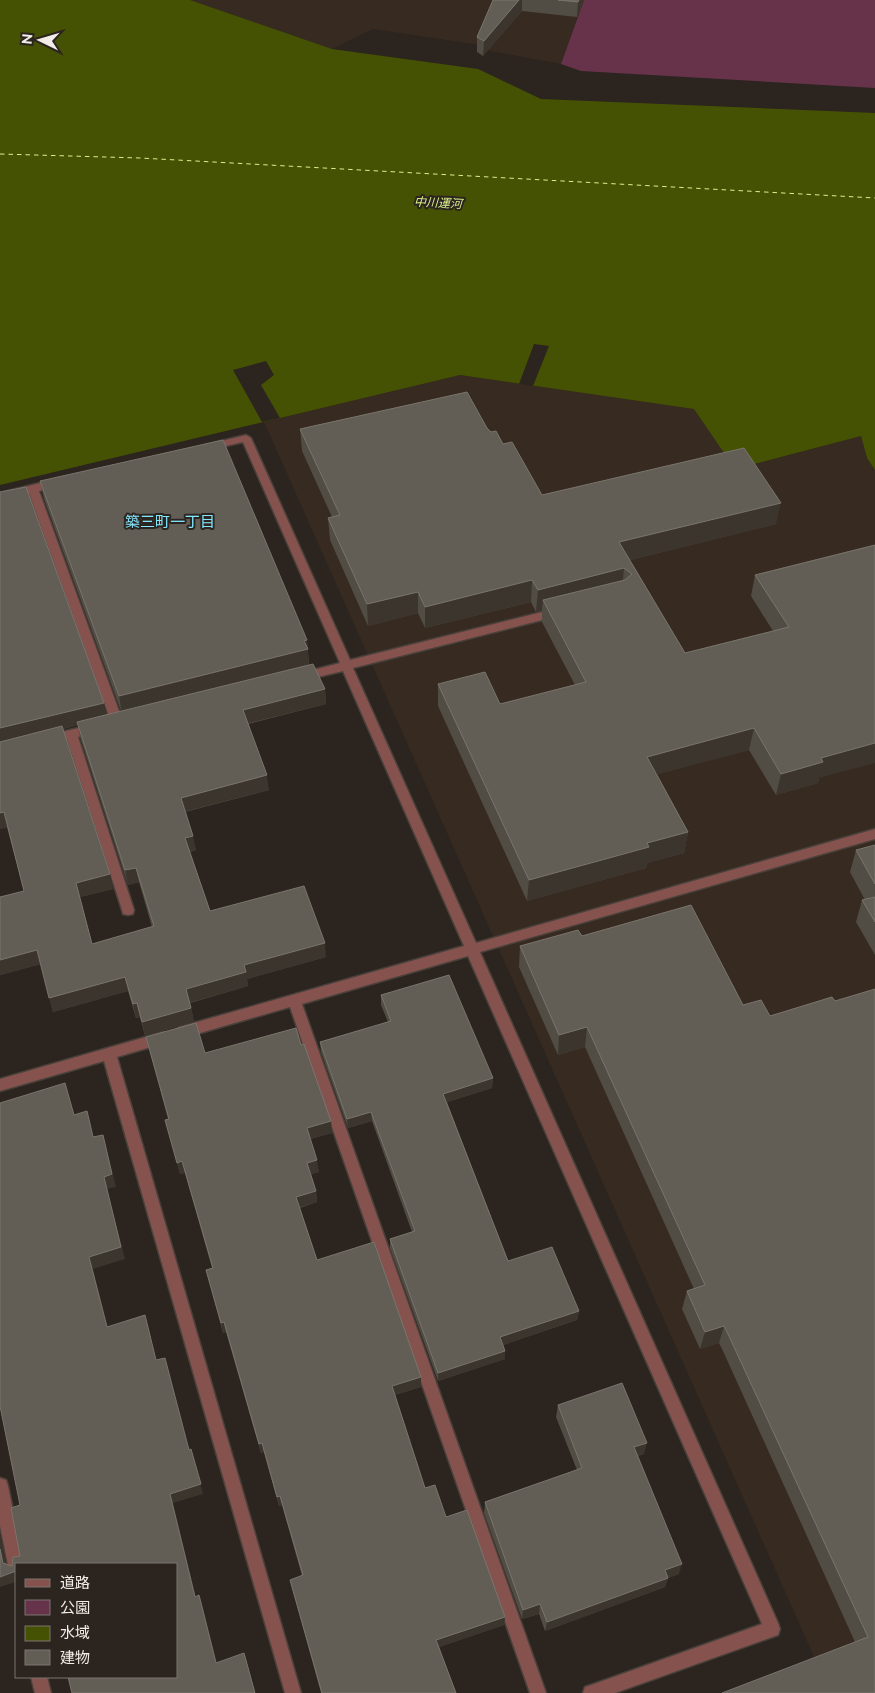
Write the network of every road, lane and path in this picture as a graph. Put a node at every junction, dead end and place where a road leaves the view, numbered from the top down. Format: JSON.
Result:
{"nodes":[{"id":1,"x":197,"y":450,"type":"edge"},
{"id":2,"x":71,"y":480,"type":"edge"},
{"id":3,"x":33,"y":489,"type":"junction"},
{"id":4,"x":0,"y":496,"type":"edge"},
{"id":5,"x":565,"y":610,"type":"edge"},
{"id":6,"x":346,"y":666,"type":"junction"},
{"id":7,"x":289,"y":680,"type":"edge"},
{"id":8,"x":71,"y":734,"type":"junction"},
{"id":9,"x":36,"y":742,"type":"edge"},
{"id":10,"x":875,"y":834,"type":"edge"},
{"id":11,"x":128,"y":910,"type":"dead end"},
{"id":12,"x":471,"y":949,"type":"junction"},
{"id":13,"x":294,"y":1000,"type":"junction"},
{"id":14,"x":109,"y":1054,"type":"junction"},
{"id":15,"x":0,"y":1085,"type":"edge"},
{"id":16,"x":0,"y":1486,"type":"edge"},
{"id":17,"x":16,"y":1563,"type":"edge"},
{"id":18,"x":39,"y":1678,"type":"edge"},
{"id":19,"x":43,"y":1693,"type":"edge"},
{"id":20,"x":293,"y":1693,"type":"edge"},
{"id":21,"x":538,"y":1693,"type":"edge"},
{"id":22,"x":591,"y":1693,"type":"edge"}],
"edges":[{"from":1,"to":6,"type":"street"},
{"from":2,"to":3,"type":"street"},
{"from":3,"to":4,"type":"street"},
{"from":3,"to":8,"type":"street"},
{"from":5,"to":6,"type":"street"},
{"from":6,"to":7,"type":"street"},
{"from":6,"to":12,"type":"street"},
{"from":8,"to":9,"type":"street"},
{"from":8,"to":11,"type":"street"},
{"from":10,"to":12,"type":"street"},
{"from":12,"to":13,"type":"street"},
{"from":12,"to":22,"type":"street"},
{"from":13,"to":14,"type":"street"},
{"from":13,"to":21,"type":"street"},
{"from":14,"to":15,"type":"street"},
{"from":14,"to":20,"type":"street"},
{"from":16,"to":17,"type":"street"},
{"from":18,"to":19,"type":"street"}]}
